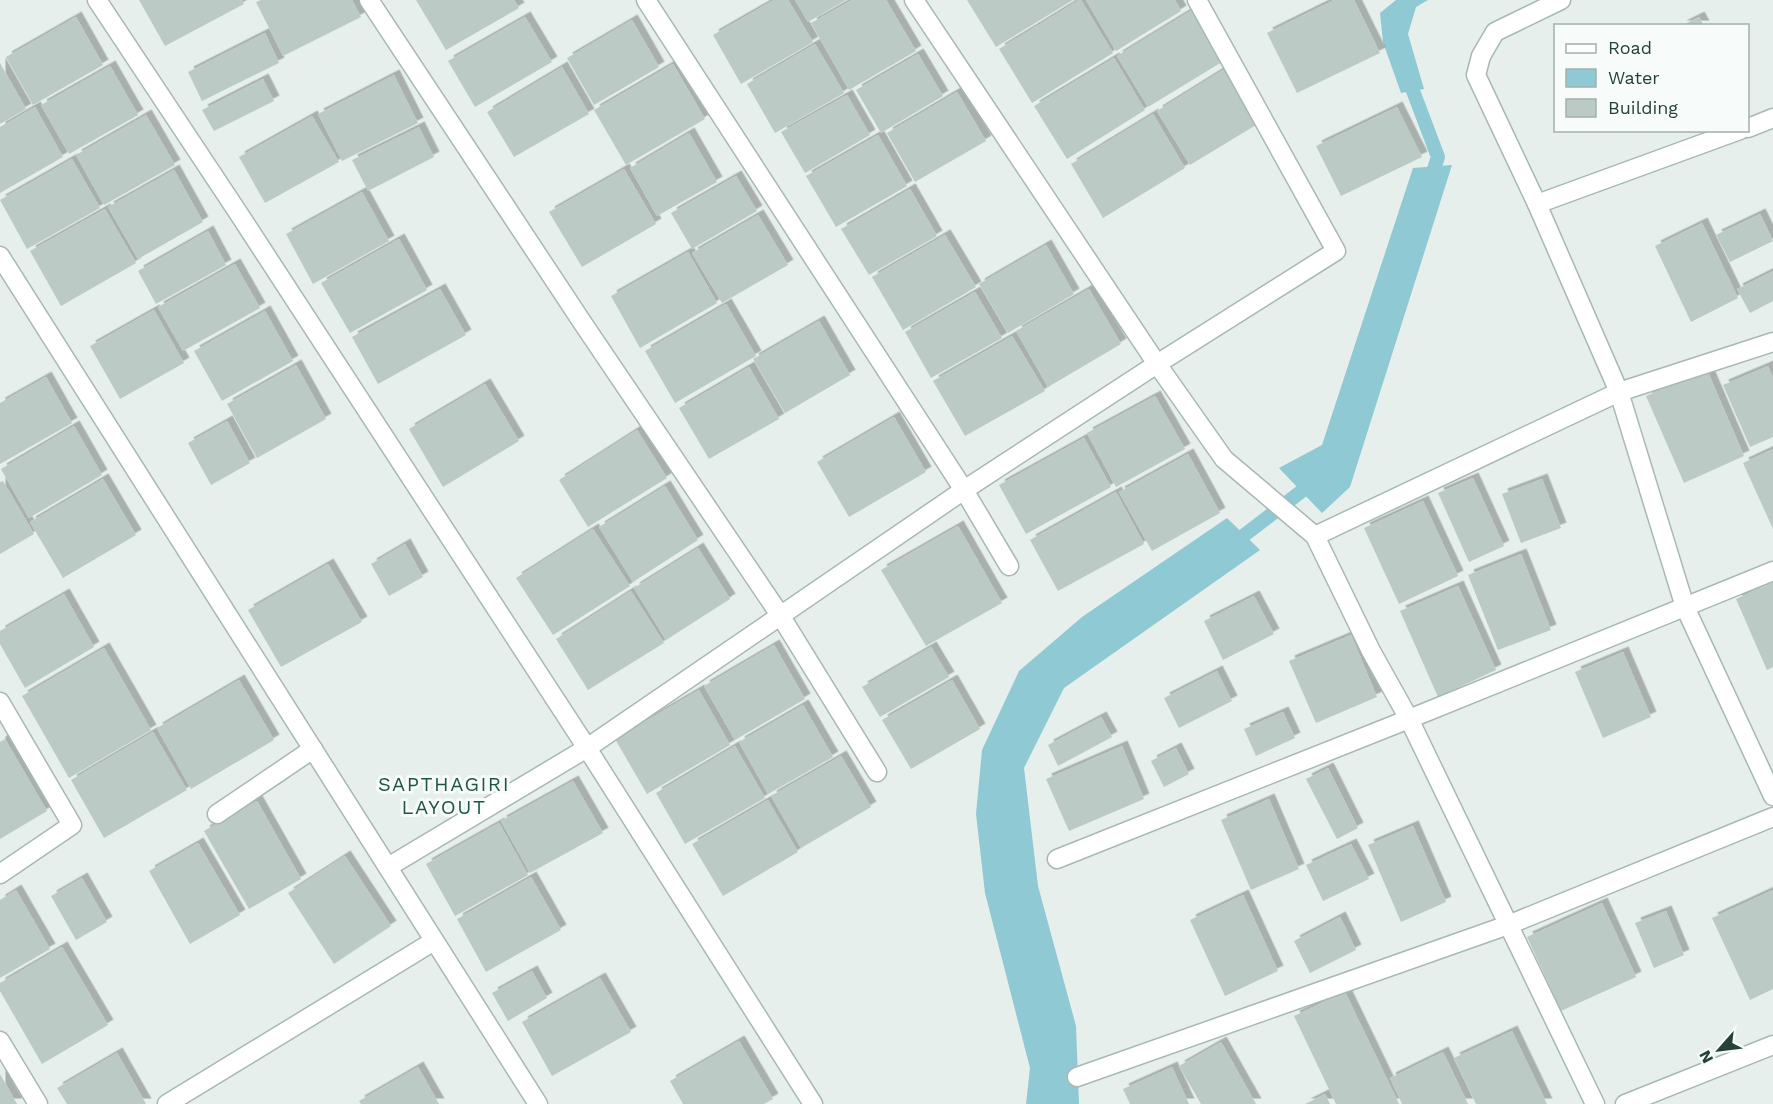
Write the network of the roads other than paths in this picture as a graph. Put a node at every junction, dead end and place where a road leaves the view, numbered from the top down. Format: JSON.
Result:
{"nodes":[{"id":1,"x":97,"y":0,"type":"edge"},
{"id":2,"x":369,"y":0,"type":"edge"},
{"id":3,"x":646,"y":0,"type":"edge"},
{"id":4,"x":914,"y":0,"type":"edge"},
{"id":5,"x":1197,"y":0,"type":"edge"},
{"id":6,"x":1561,"y":0,"type":"edge"},
{"id":7,"x":1773,"y":118,"type":"edge"},
{"id":8,"x":1749,"y":128,"type":"edge"},
{"id":9,"x":1735,"y":132,"type":"edge"},
{"id":10,"x":1537,"y":204,"type":"junction"},
{"id":11,"x":0,"y":256,"type":"edge"},
{"id":12,"x":1773,"y":342,"type":"edge"},
{"id":13,"x":1157,"y":364,"type":"junction"},
{"id":14,"x":1619,"y":392,"type":"junction"},
{"id":15,"x":964,"y":490,"type":"junction"},
{"id":16,"x":1316,"y":536,"type":"junction"},
{"id":17,"x":1010,"y":566,"type":"dead end"},
{"id":18,"x":1773,"y":571,"type":"edge"},
{"id":19,"x":1685,"y":607,"type":"junction"},
{"id":20,"x":780,"y":615,"type":"junction"},
{"id":21,"x":0,"y":702,"type":"edge"},
{"id":22,"x":1409,"y":719,"type":"junction"},
{"id":23,"x":587,"y":748,"type":"junction"},
{"id":24,"x":313,"y":749,"type":"junction"},
{"id":25,"x":877,"y":772,"type":"dead end"},
{"id":26,"x":1773,"y":796,"type":"edge"},
{"id":27,"x":217,"y":814,"type":"dead end"},
{"id":28,"x":1773,"y":818,"type":"edge"},
{"id":29,"x":1057,"y":859,"type":"dead end"},
{"id":30,"x":388,"y":867,"type":"junction"},
{"id":31,"x":0,"y":874,"type":"edge"},
{"id":32,"x":1508,"y":925,"type":"junction"},
{"id":33,"x":434,"y":941,"type":"junction"},
{"id":34,"x":0,"y":1041,"type":"edge"},
{"id":35,"x":1773,"y":1046,"type":"edge"},
{"id":36,"x":1077,"y":1077,"type":"dead end"},
{"id":37,"x":38,"y":1104,"type":"edge"},
{"id":38,"x":167,"y":1104,"type":"edge"},
{"id":39,"x":538,"y":1104,"type":"edge"},
{"id":40,"x":813,"y":1104,"type":"edge"},
{"id":41,"x":1595,"y":1104,"type":"edge"},
{"id":42,"x":1625,"y":1104,"type":"edge"}],
"edges":[{"from":1,"to":23,"type":"street"},
{"from":2,"to":20,"type":"street"},
{"from":3,"to":15,"type":"street"},
{"from":4,"to":13,"type":"street"},
{"from":5,"to":13,"type":"street"},
{"from":6,"to":10,"type":"street"},
{"from":7,"to":8,"type":"street"},
{"from":9,"to":10,"type":"street"},
{"from":10,"to":14,"type":"street"},
{"from":11,"to":24,"type":"street"},
{"from":12,"to":14,"type":"street"},
{"from":13,"to":15,"type":"street"},
{"from":13,"to":16,"type":"street"},
{"from":14,"to":16,"type":"street"},
{"from":14,"to":19,"type":"street"},
{"from":15,"to":17,"type":"street"},
{"from":15,"to":20,"type":"street"},
{"from":16,"to":22,"type":"street"},
{"from":18,"to":19,"type":"street"},
{"from":19,"to":22,"type":"street"},
{"from":19,"to":26,"type":"street"},
{"from":20,"to":23,"type":"street"},
{"from":20,"to":25,"type":"street"},
{"from":21,"to":31,"type":"street"},
{"from":22,"to":29,"type":"street"},
{"from":22,"to":32,"type":"street"},
{"from":23,"to":30,"type":"street"},
{"from":23,"to":40,"type":"street"},
{"from":24,"to":27,"type":"street"},
{"from":24,"to":30,"type":"street"},
{"from":28,"to":32,"type":"street"},
{"from":30,"to":33,"type":"street"},
{"from":32,"to":36,"type":"street"},
{"from":32,"to":41,"type":"street"},
{"from":33,"to":38,"type":"street"},
{"from":33,"to":39,"type":"street"},
{"from":34,"to":37,"type":"street"},
{"from":35,"to":42,"type":"street"}]}
